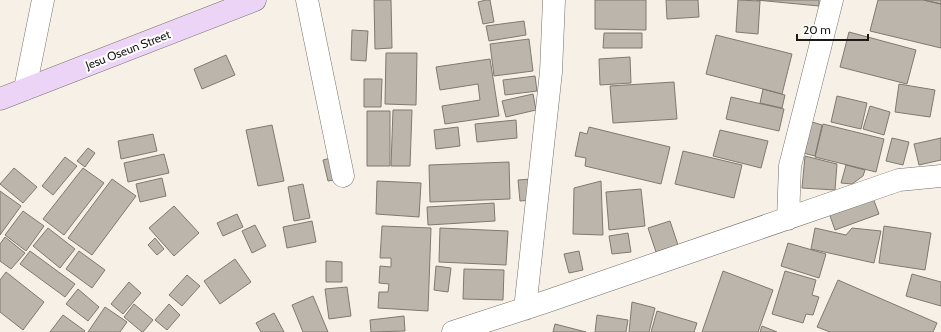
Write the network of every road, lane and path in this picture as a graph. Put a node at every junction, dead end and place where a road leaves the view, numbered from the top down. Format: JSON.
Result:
{"nodes":[{"id":1,"x":43,"y":0,"type":"edge"},
{"id":2,"x":255,"y":0,"type":"edge"},
{"id":3,"x":306,"y":0,"type":"edge"},
{"id":4,"x":554,"y":0,"type":"edge"},
{"id":5,"x":832,"y":0,"type":"edge"},
{"id":6,"x":25,"y":89,"type":"junction"},
{"id":7,"x":0,"y":99,"type":"edge"},
{"id":8,"x":343,"y":176,"type":"dead end"},
{"id":9,"x":941,"y":176,"type":"edge"},
{"id":10,"x":788,"y":219,"type":"junction"},
{"id":11,"x":525,"y":309,"type":"junction"},
{"id":12,"x":452,"y":332,"type":"edge"}],
"edges":[{"from":1,"to":6,"type":"street"},
{"from":2,"to":6,"type":"main road","name":"Jesu Oseun Street"},
{"from":3,"to":8,"type":"street"},
{"from":4,"to":11,"type":"street"},
{"from":5,"to":10,"type":"street"},
{"from":6,"to":7,"type":"main road","name":"Jesu Oseun Street"},
{"from":9,"to":10,"type":"street"},
{"from":10,"to":11,"type":"street"},
{"from":11,"to":12,"type":"street"}]}
